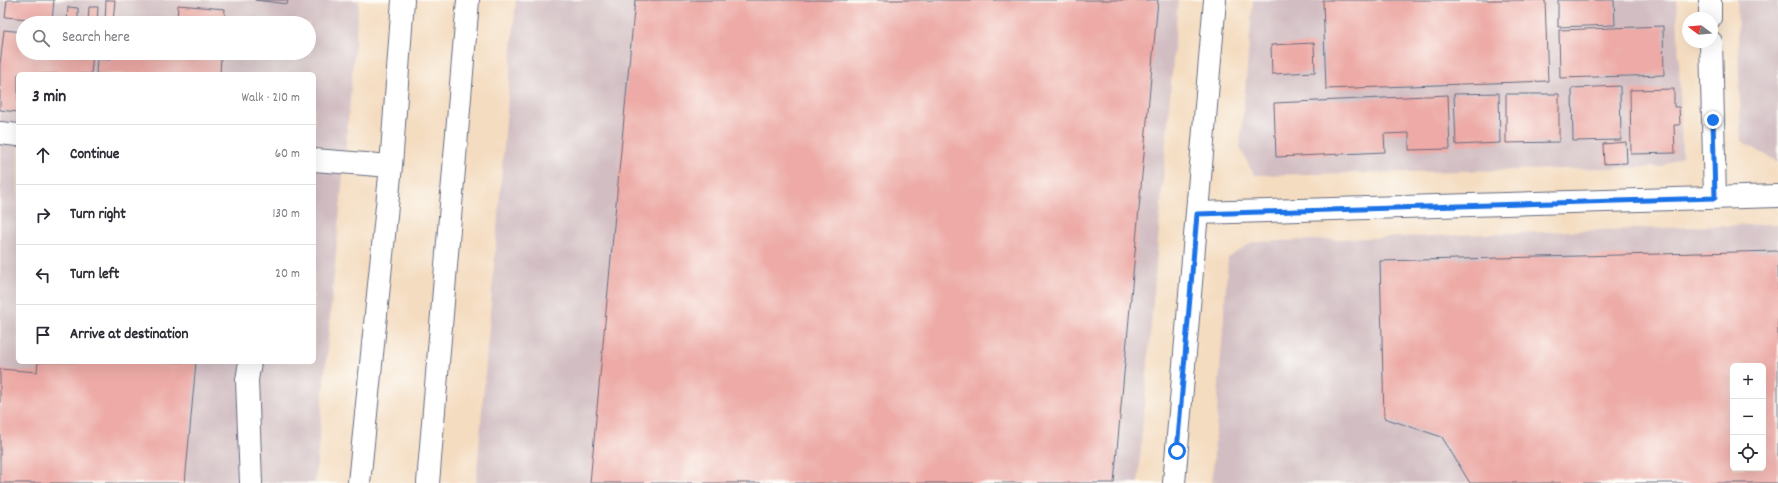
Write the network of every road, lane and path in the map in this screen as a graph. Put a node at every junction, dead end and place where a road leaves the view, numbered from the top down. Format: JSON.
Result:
{"nodes":[{"id":1,"x":403,"y":0,"type":"edge"},
{"id":2,"x":468,"y":0,"type":"edge"},
{"id":3,"x":1215,"y":0,"type":"edge"},
{"id":4,"x":1710,"y":0,"type":"edge"},
{"id":5,"x":1710,"y":12,"type":"edge"},
{"id":6,"x":1711,"y":48,"type":"edge"},
{"id":7,"x":0,"y":133,"type":"edge"},
{"id":8,"x":16,"y":135,"type":"edge"},
{"id":9,"x":316,"y":160,"type":"edge"},
{"id":10,"x":391,"y":166,"type":"junction"},
{"id":11,"x":1778,"y":196,"type":"edge"},
{"id":12,"x":1715,"y":198,"type":"junction"},
{"id":13,"x":1197,"y":214,"type":"junction"},
{"id":14,"x":250,"y":364,"type":"edge"},
{"id":15,"x":251,"y":483,"type":"edge"},
{"id":16,"x":359,"y":483,"type":"edge"},
{"id":17,"x":428,"y":483,"type":"edge"},
{"id":18,"x":1174,"y":483,"type":"edge"}],
"edges":[{"from":1,"to":10,"type":"street"},
{"from":2,"to":17,"type":"street"},
{"from":3,"to":13,"type":"street"},
{"from":4,"to":5,"type":"street"},
{"from":6,"to":12,"type":"street"},
{"from":7,"to":8,"type":"street"},
{"from":9,"to":10,"type":"street"},
{"from":10,"to":16,"type":"street"},
{"from":11,"to":12,"type":"street"},
{"from":12,"to":13,"type":"street"},
{"from":13,"to":18,"type":"street"},
{"from":14,"to":15,"type":"street"}]}
